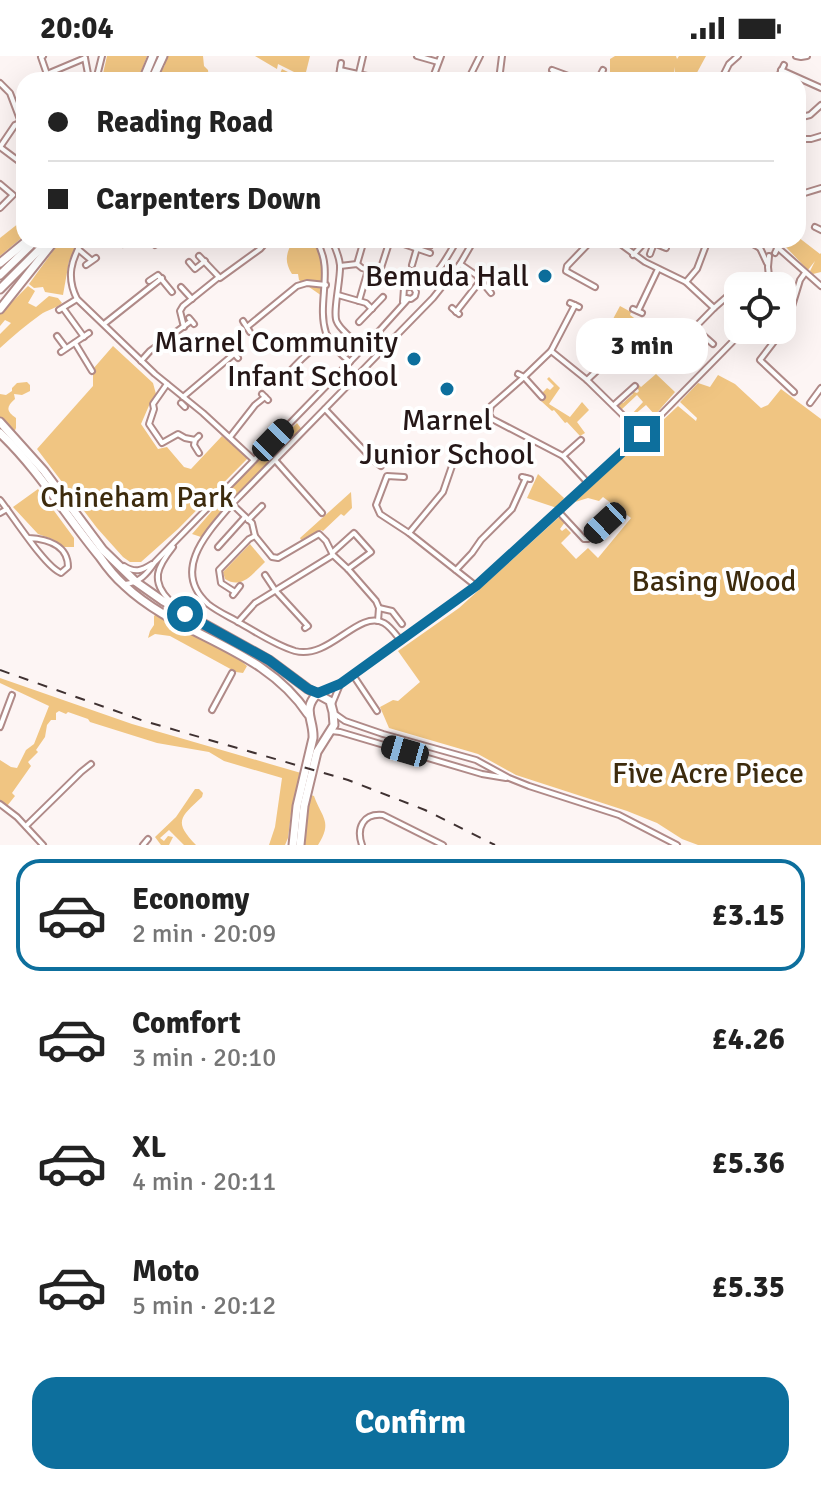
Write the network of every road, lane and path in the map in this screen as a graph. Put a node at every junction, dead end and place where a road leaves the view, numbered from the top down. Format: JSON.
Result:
{"nodes":[{"id":1,"x":417,"y":56,"type":"edge"},
{"id":2,"x":441,"y":56,"type":"edge"},
{"id":3,"x":738,"y":56,"type":"edge"},
{"id":4,"x":796,"y":56,"type":"edge"},
{"id":5,"x":807,"y":56,"type":"edge"},
{"id":6,"x":84,"y":57,"type":"edge"},
{"id":7,"x":438,"y":62,"type":"junction"},
{"id":8,"x":341,"y":63,"type":"dead end"},
{"id":9,"x":552,"y":70,"type":"dead end"},
{"id":10,"x":57,"y":72,"type":"edge"},
{"id":11,"x":339,"y":72,"type":"edge"},
{"id":12,"x":432,"y":72,"type":"edge"},
{"id":13,"x":557,"y":72,"type":"edge"},
{"id":14,"x":724,"y":72,"type":"edge"},
{"id":15,"x":0,"y":83,"type":"edge"},
{"id":16,"x":16,"y":107,"type":"edge"},
{"id":17,"x":16,"y":124,"type":"edge"},
{"id":18,"x":1,"y":144,"type":"edge"},
{"id":19,"x":16,"y":158,"type":"edge"},
{"id":20,"x":0,"y":184,"type":"edge"},
{"id":21,"x":0,"y":208,"type":"edge"},
{"id":22,"x":18,"y":248,"type":"edge"},
{"id":23,"x":28,"y":248,"type":"edge"},
{"id":24,"x":44,"y":248,"type":"edge"},
{"id":25,"x":46,"y":248,"type":"edge"},
{"id":26,"x":261,"y":248,"type":"edge"},
{"id":27,"x":320,"y":248,"type":"edge"},
{"id":28,"x":335,"y":248,"type":"edge"},
{"id":29,"x":362,"y":248,"type":"edge"},
{"id":30,"x":388,"y":248,"type":"edge"},
{"id":31,"x":417,"y":248,"type":"joint"},
{"id":32,"x":452,"y":248,"type":"edge"},
{"id":33,"x":469,"y":248,"type":"edge"},
{"id":34,"x":584,"y":248,"type":"edge"},
{"id":35,"x":625,"y":248,"type":"edge"},
{"id":36,"x":639,"y":248,"type":"edge"},
{"id":37,"x":652,"y":248,"type":"edge"},
{"id":38,"x":705,"y":248,"type":"edge"},
{"id":39,"x":769,"y":248,"type":"edge"},
{"id":40,"x":769,"y":248,"type":"edge"},
{"id":41,"x":776,"y":248,"type":"edge"},
{"id":42,"x":78,"y":249,"type":"joint"},
{"id":43,"x":430,"y":253,"type":"dead end"},
{"id":44,"x":650,"y":254,"type":"dead end"},
{"id":45,"x":769,"y":254,"type":"junction"},
{"id":46,"x":784,"y":254,"type":"junction"},
{"id":47,"x":633,"y":255,"type":"junction"},
{"id":48,"x":199,"y":256,"type":"dead end"},
{"id":49,"x":205,"y":261,"type":"junction"},
{"id":50,"x":189,"y":262,"type":"dead end"},
{"id":51,"x":0,"y":263,"type":"edge"},
{"id":52,"x":357,"y":264,"type":"junction"},
{"id":53,"x":460,"y":264,"type":"junction"},
{"id":54,"x":86,"y":265,"type":"dead end"},
{"id":55,"x":412,"y":265,"type":"dead end"},
{"id":56,"x":340,"y":266,"type":"junction"},
{"id":57,"x":658,"y":269,"type":"junction"},
{"id":58,"x":368,"y":270,"type":"junction"},
{"id":59,"x":769,"y":272,"type":"edge"},
{"id":60,"x":805,"y":273,"type":"junction"},
{"id":61,"x":379,"y":274,"type":"junction"},
{"id":62,"x":0,"y":275,"type":"edge"},
{"id":63,"x":219,"y":277,"type":"junction"},
{"id":64,"x":162,"y":278,"type":"junction"},
{"id":65,"x":397,"y":280,"type":"junction"},
{"id":66,"x":481,"y":280,"type":"junction"},
{"id":67,"x":149,"y":281,"type":"dead end"},
{"id":68,"x":686,"y":282,"type":"junction"},
{"id":69,"x":326,"y":285,"type":"junction"},
{"id":70,"x":419,"y":285,"type":"junction"},
{"id":71,"x":410,"y":286,"type":"junction"},
{"id":72,"x":821,"y":286,"type":"edge"},
{"id":73,"x":181,"y":287,"type":"dead end"},
{"id":74,"x":595,"y":287,"type":"dead end"},
{"id":75,"x":0,"y":289,"type":"edge"},
{"id":76,"x":172,"y":292,"type":"dead end"},
{"id":77,"x":416,"y":292,"type":"junction"},
{"id":78,"x":491,"y":293,"type":"dead end"},
{"id":79,"x":338,"y":295,"type":"junction"},
{"id":80,"x":405,"y":296,"type":"junction"},
{"id":81,"x":383,"y":297,"type":"dead end"},
{"id":82,"x":77,"y":299,"type":"junction"},
{"id":83,"x":192,"y":299,"type":"junction"},
{"id":84,"x":724,"y":299,"type":"edge"},
{"id":85,"x":359,"y":301,"type":"junction"},
{"id":86,"x":575,"y":305,"type":"dead end"},
{"id":87,"x":714,"y":308,"type":"junction"},
{"id":88,"x":0,"y":309,"type":"edge"},
{"id":89,"x":372,"y":309,"type":"junction"},
{"id":90,"x":637,"y":311,"type":"dead end"},
{"id":91,"x":456,"y":312,"type":"dead end"},
{"id":92,"x":191,"y":321,"type":"dead end"},
{"id":93,"x":243,"y":321,"type":"dead end"},
{"id":94,"x":359,"y":322,"type":"dead end"},
{"id":95,"x":104,"y":324,"type":"junction"},
{"id":96,"x":184,"y":327,"type":"junction"},
{"id":97,"x":247,"y":327,"type":"junction"},
{"id":98,"x":695,"y":328,"type":"junction"},
{"id":99,"x":250,"y":332,"type":"dead end"},
{"id":100,"x":89,"y":333,"type":"dead end"},
{"id":101,"x":57,"y":336,"type":"dead end"},
{"id":102,"x":349,"y":336,"type":"dead end"},
{"id":103,"x":84,"y":337,"type":"junction"},
{"id":104,"x":330,"y":340,"type":"junction"},
{"id":105,"x":75,"y":343,"type":"junction"},
{"id":106,"x":615,"y":343,"type":"dead end"},
{"id":107,"x":713,"y":344,"type":"dead end"},
{"id":108,"x":730,"y":344,"type":"edge"},
{"id":109,"x":551,"y":351,"type":"junction"},
{"id":110,"x":235,"y":354,"type":"dead end"},
{"id":111,"x":141,"y":361,"type":"junction"},
{"id":112,"x":350,"y":362,"type":"junction"},
{"id":113,"x":658,"y":365,"type":"dead end"},
{"id":114,"x":81,"y":371,"type":"dead end"},
{"id":115,"x":518,"y":374,"type":"dead end"},
{"id":116,"x":524,"y":377,"type":"junction"},
{"id":117,"x":587,"y":380,"type":"junction"},
{"id":118,"x":279,"y":382,"type":"dead end"},
{"id":119,"x":167,"y":384,"type":"junction"},
{"id":120,"x":821,"y":388,"type":"edge"},
{"id":121,"x":635,"y":389,"type":"dead end"},
{"id":122,"x":794,"y":392,"type":"dead end"},
{"id":123,"x":265,"y":397,"type":"dead end"},
{"id":124,"x":542,"y":397,"type":"dead end"},
{"id":125,"x":183,"y":402,"type":"junction"},
{"id":126,"x":810,"y":403,"type":"dead end"},
{"id":127,"x":614,"y":405,"type":"junction"},
{"id":128,"x":325,"y":409,"type":"junction"},
{"id":129,"x":0,"y":422,"type":"edge"},
{"id":130,"x":0,"y":433,"type":"edge"},
{"id":131,"x":642,"y":434,"type":"junction"},
{"id":132,"x":230,"y":437,"type":"junction"},
{"id":133,"x":581,"y":440,"type":"dead end"},
{"id":134,"x":199,"y":453,"type":"dead end"},
{"id":135,"x":563,"y":456,"type":"junction"},
{"id":136,"x":254,"y":460,"type":"junction"},
{"id":137,"x":275,"y":460,"type":"junction"},
{"id":138,"x":454,"y":463,"type":"dead end"},
{"id":139,"x":382,"y":467,"type":"dead end"},
{"id":140,"x":404,"y":477,"type":"dead end"},
{"id":141,"x":526,"y":478,"type":"dead end"},
{"id":142,"x":588,"y":483,"type":"junction"},
{"id":143,"x":0,"y":500,"type":"edge"},
{"id":144,"x":232,"y":504,"type":"junction"},
{"id":145,"x":262,"y":506,"type":"dead end"},
{"id":146,"x":7,"y":509,"type":"junction"},
{"id":147,"x":620,"y":510,"type":"dead end"},
{"id":148,"x":558,"y":511,"type":"junction"},
{"id":149,"x":0,"y":513,"type":"edge"},
{"id":150,"x":323,"y":513,"type":"dead end"},
{"id":151,"x":247,"y":518,"type":"junction"},
{"id":152,"x":409,"y":533,"type":"junction"},
{"id":153,"x":254,"y":534,"type":"junction"},
{"id":154,"x":29,"y":538,"type":"junction"},
{"id":155,"x":178,"y":538,"type":"junction"},
{"id":156,"x":40,"y":539,"type":"junction"},
{"id":157,"x":35,"y":547,"type":"junction"},
{"id":158,"x":218,"y":547,"type":"dead end"},
{"id":159,"x":103,"y":550,"type":"junction"},
{"id":160,"x":333,"y":554,"type":"junction"},
{"id":161,"x":155,"y":562,"type":"junction"},
{"id":162,"x":348,"y":569,"type":"junction"},
{"id":163,"x":456,"y":570,"type":"junction"},
{"id":164,"x":139,"y":571,"type":"junction"},
{"id":165,"x":265,"y":575,"type":"dead end"},
{"id":166,"x":136,"y":582,"type":"junction"},
{"id":167,"x":122,"y":584,"type":"junction"},
{"id":168,"x":240,"y":586,"type":"dead end"},
{"id":169,"x":476,"y":586,"type":"junction"},
{"id":170,"x":275,"y":590,"type":"junction"},
{"id":171,"x":379,"y":608,"type":"junction"},
{"id":172,"x":185,"y":614,"type":"junction"},
{"id":173,"x":378,"y":621,"type":"junction"},
{"id":174,"x":238,"y":622,"type":"junction"},
{"id":175,"x":402,"y":625,"type":"dead end"},
{"id":176,"x":305,"y":628,"type":"dead end"},
{"id":177,"x":206,"y":637,"type":"junction"},
{"id":178,"x":401,"y":641,"type":"junction"},
{"id":179,"x":232,"y":673,"type":"dead end"},
{"id":180,"x":353,"y":675,"type":"junction"},
{"id":181,"x":340,"y":684,"type":"junction"},
{"id":182,"x":318,"y":693,"type":"junction"},
{"id":183,"x":12,"y":695,"type":"dead end"},
{"id":184,"x":333,"y":708,"type":"junction"},
{"id":185,"x":212,"y":710,"type":"dead end"},
{"id":186,"x":377,"y":711,"type":"dead end"},
{"id":187,"x":308,"y":714,"type":"junction"},
{"id":188,"x":0,"y":727,"type":"edge"},
{"id":189,"x":313,"y":728,"type":"junction"},
{"id":190,"x":330,"y":732,"type":"junction"},
{"id":191,"x":91,"y":764,"type":"dead end"},
{"id":192,"x":509,"y":778,"type":"junction"},
{"id":193,"x":0,"y":804,"type":"edge"},
{"id":194,"x":26,"y":826,"type":"junction"},
{"id":195,"x":148,"y":839,"type":"dead end"},
{"id":196,"x":43,"y":845,"type":"edge"},
{"id":197,"x":143,"y":845,"type":"edge"},
{"id":198,"x":293,"y":845,"type":"edge"},
{"id":199,"x":300,"y":845,"type":"edge"},
{"id":200,"x":362,"y":845,"type":"edge"},
{"id":201,"x":443,"y":845,"type":"edge"},
{"id":202,"x":677,"y":845,"type":"edge"}],
"edges":[{"from":1,"to":7,"type":"street"},
{"from":2,"to":7,"type":"street"},
{"from":3,"to":14,"type":"street"},
{"from":4,"to":5,"type":"street"},
{"from":6,"to":10,"type":"street"},
{"from":7,"to":12,"type":"street"},
{"from":8,"to":11,"type":"street"},
{"from":9,"to":13,"type":"street"},
{"from":15,"to":16,"type":"street"},
{"from":17,"to":18,"type":"street"},
{"from":18,"to":19,"type":"street"},
{"from":20,"to":21,"type":"street"},
{"from":22,"to":51,"type":"highway"},
{"from":23,"to":62,"type":"highway"},
{"from":24,"to":75,"type":"highway"},
{"from":25,"to":88,"type":"highway"},
{"from":26,"to":63,"type":"street"},
{"from":27,"to":69,"type":"street"},
{"from":28,"to":56,"type":"street"},
{"from":29,"to":52,"type":"street"},
{"from":30,"to":61,"type":"street"},
{"from":31,"to":43,"type":"street"},
{"from":31,"to":55,"type":"street"},
{"from":32,"to":70,"type":"street"},
{"from":33,"to":53,"type":"street"},
{"from":34,"to":74,"type":"street"},
{"from":35,"to":47,"type":"street"},
{"from":36,"to":47,"type":"street"},
{"from":37,"to":44,"type":"street"},
{"from":38,"to":68,"type":"street"},
{"from":39,"to":45,"type":"street"},
{"from":40,"to":45,"type":"street"},
{"from":41,"to":46,"type":"street"},
{"from":42,"to":54,"type":"street"},
{"from":42,"to":82,"type":"street"},
{"from":45,"to":46,"type":"street"},
{"from":45,"to":59,"type":"street"},
{"from":46,"to":60,"type":"street"},
{"from":47,"to":57,"type":"street"},
{"from":48,"to":49,"type":"street"},
{"from":49,"to":50,"type":"street"},
{"from":49,"to":63,"type":"street"},
{"from":52,"to":56,"type":"street"},
{"from":52,"to":58,"type":"street"},
{"from":53,"to":66,"type":"street"},
{"from":53,"to":128,"type":"street"},
{"from":56,"to":79,"type":"street"},
{"from":57,"to":68,"type":"street"},
{"from":57,"to":90,"type":"street"},
{"from":58,"to":61,"type":"street"},
{"from":58,"to":85,"type":"street"},
{"from":60,"to":72,"type":"street"},
{"from":60,"to":122,"type":"street"},
{"from":61,"to":65,"type":"street"},
{"from":63,"to":83,"type":"street"},
{"from":64,"to":67,"type":"street"},
{"from":64,"to":76,"type":"street"},
{"from":64,"to":95,"type":"street"},
{"from":65,"to":71,"type":"street"},
{"from":65,"to":80,"type":"street"},
{"from":66,"to":78,"type":"street"},
{"from":66,"to":91,"type":"street"},
{"from":68,"to":87,"type":"street"},
{"from":69,"to":97,"type":"street"},
{"from":69,"to":104,"type":"street"},
{"from":70,"to":71,"type":"street"},
{"from":70,"to":77,"type":"street"},
{"from":71,"to":77,"type":"street"},
{"from":71,"to":80,"type":"street"},
{"from":73,"to":83,"type":"street"},
{"from":77,"to":80,"type":"street"},
{"from":79,"to":85,"type":"street"},
{"from":79,"to":102,"type":"street"},
{"from":80,"to":112,"type":"street"},
{"from":81,"to":89,"type":"street"},
{"from":82,"to":95,"type":"street"},
{"from":82,"to":103,"type":"street"},
{"from":83,"to":96,"type":"street"},
{"from":84,"to":87,"type":"street"},
{"from":85,"to":89,"type":"street"},
{"from":86,"to":109,"type":"street"},
{"from":87,"to":98,"type":"street"},
{"from":89,"to":94,"type":"street"},
{"from":92,"to":96,"type":"street"},
{"from":93,"to":97,"type":"street"},
{"from":95,"to":111,"type":"street"},
{"from":96,"to":111,"type":"street"},
{"from":97,"to":99,"type":"street"},
{"from":98,"to":107,"type":"street"},
{"from":98,"to":113,"type":"street"},
{"from":100,"to":103,"type":"street"},
{"from":101,"to":105,"type":"street"},
{"from":103,"to":105,"type":"street"},
{"from":104,"to":112,"type":"street"},
{"from":104,"to":118,"type":"street"},
{"from":105,"to":114,"type":"street"},
{"from":106,"to":117,"type":"street"},
{"from":108,"to":131,"type":"street"},
{"from":109,"to":116,"type":"street"},
{"from":109,"to":117,"type":"street"},
{"from":110,"to":125,"type":"street"},
{"from":111,"to":119,"type":"street"},
{"from":112,"to":136,"type":"street"},
{"from":115,"to":116,"type":"street"},
{"from":116,"to":124,"type":"street"},
{"from":116,"to":135,"type":"street"},
{"from":117,"to":127,"type":"street"},
{"from":119,"to":125,"type":"street"},
{"from":119,"to":134,"type":"street"},
{"from":120,"to":126,"type":"street"},
{"from":121,"to":127,"type":"street"},
{"from":123,"to":132,"type":"street"},
{"from":125,"to":132,"type":"street"},
{"from":127,"to":131,"type":"street"},
{"from":128,"to":137,"type":"street"},
{"from":128,"to":139,"type":"street"},
{"from":129,"to":159,"type":"highway"},
{"from":130,"to":167,"type":"highway"},
{"from":131,"to":142,"type":"street"},
{"from":132,"to":136,"type":"street"},
{"from":133,"to":135,"type":"street"},
{"from":135,"to":142,"type":"street"},
{"from":136,"to":155,"type":"street"},
{"from":137,"to":144,"type":"street"},
{"from":137,"to":150,"type":"street"},
{"from":138,"to":152,"type":"street"},
{"from":140,"to":152,"type":"street"},
{"from":141,"to":163,"type":"street"},
{"from":142,"to":148,"type":"street"},
{"from":143,"to":146,"type":"street"},
{"from":144,"to":151,"type":"street"},
{"from":144,"to":174,"type":"street"},
{"from":145,"to":151,"type":"street"},
{"from":146,"to":149,"type":"street"},
{"from":146,"to":154,"type":"street"},
{"from":147,"to":148,"type":"street"},
{"from":148,"to":169,"type":"street"},
{"from":151,"to":153,"type":"street"},
{"from":151,"to":158,"type":"street"},
{"from":152,"to":163,"type":"street"},
{"from":153,"to":160,"type":"street"},
{"from":153,"to":168,"type":"street"},
{"from":154,"to":156,"type":"street"},
{"from":154,"to":157,"type":"street"},
{"from":155,"to":161,"type":"street"},
{"from":155,"to":172,"type":"street"},
{"from":156,"to":157,"type":"street"},
{"from":156,"to":157,"type":"street"},
{"from":159,"to":164,"type":"street"},
{"from":159,"to":166,"type":"highway"},
{"from":160,"to":162,"type":"street"},
{"from":160,"to":162,"type":"street"},
{"from":160,"to":170,"type":"street"},
{"from":161,"to":164,"type":"street"},
{"from":161,"to":166,"type":"street"},
{"from":162,"to":171,"type":"street"},
{"from":163,"to":169,"type":"street"},
{"from":164,"to":166,"type":"highway"},
{"from":165,"to":170,"type":"street"},
{"from":166,"to":167,"type":"street"},
{"from":166,"to":172,"type":"highway"},
{"from":166,"to":177,"type":"highway"},
{"from":167,"to":177,"type":"highway"},
{"from":169,"to":178,"type":"street"},
{"from":170,"to":174,"type":"street"},
{"from":170,"to":176,"type":"street"},
{"from":171,"to":173,"type":"street"},
{"from":171,"to":175,"type":"street"},
{"from":172,"to":182,"type":"highway"},
{"from":173,"to":174,"type":"street"},
{"from":173,"to":178,"type":"street"},
{"from":177,"to":187,"type":"highway"},
{"from":178,"to":180,"type":"street"},
{"from":179,"to":185,"type":"street"},
{"from":180,"to":181,"type":"street"},
{"from":180,"to":186,"type":"street"},
{"from":181,"to":182,"type":"street"},
{"from":181,"to":184,"type":"street"},
{"from":182,"to":184,"type":"highway"},
{"from":182,"to":187,"type":"highway"},
{"from":183,"to":188,"type":"street"},
{"from":184,"to":190,"type":"highway"},
{"from":184,"to":192,"type":"street"},
{"from":187,"to":189,"type":"highway"},
{"from":189,"to":190,"type":"highway"},
{"from":189,"to":198,"type":"highway"},
{"from":190,"to":192,"type":"street"},
{"from":190,"to":199,"type":"highway"},
{"from":191,"to":194,"type":"street"},
{"from":192,"to":202,"type":"street"},
{"from":193,"to":194,"type":"street"},
{"from":194,"to":196,"type":"street"},
{"from":195,"to":197,"type":"street"},
{"from":200,"to":201,"type":"street"}]}
